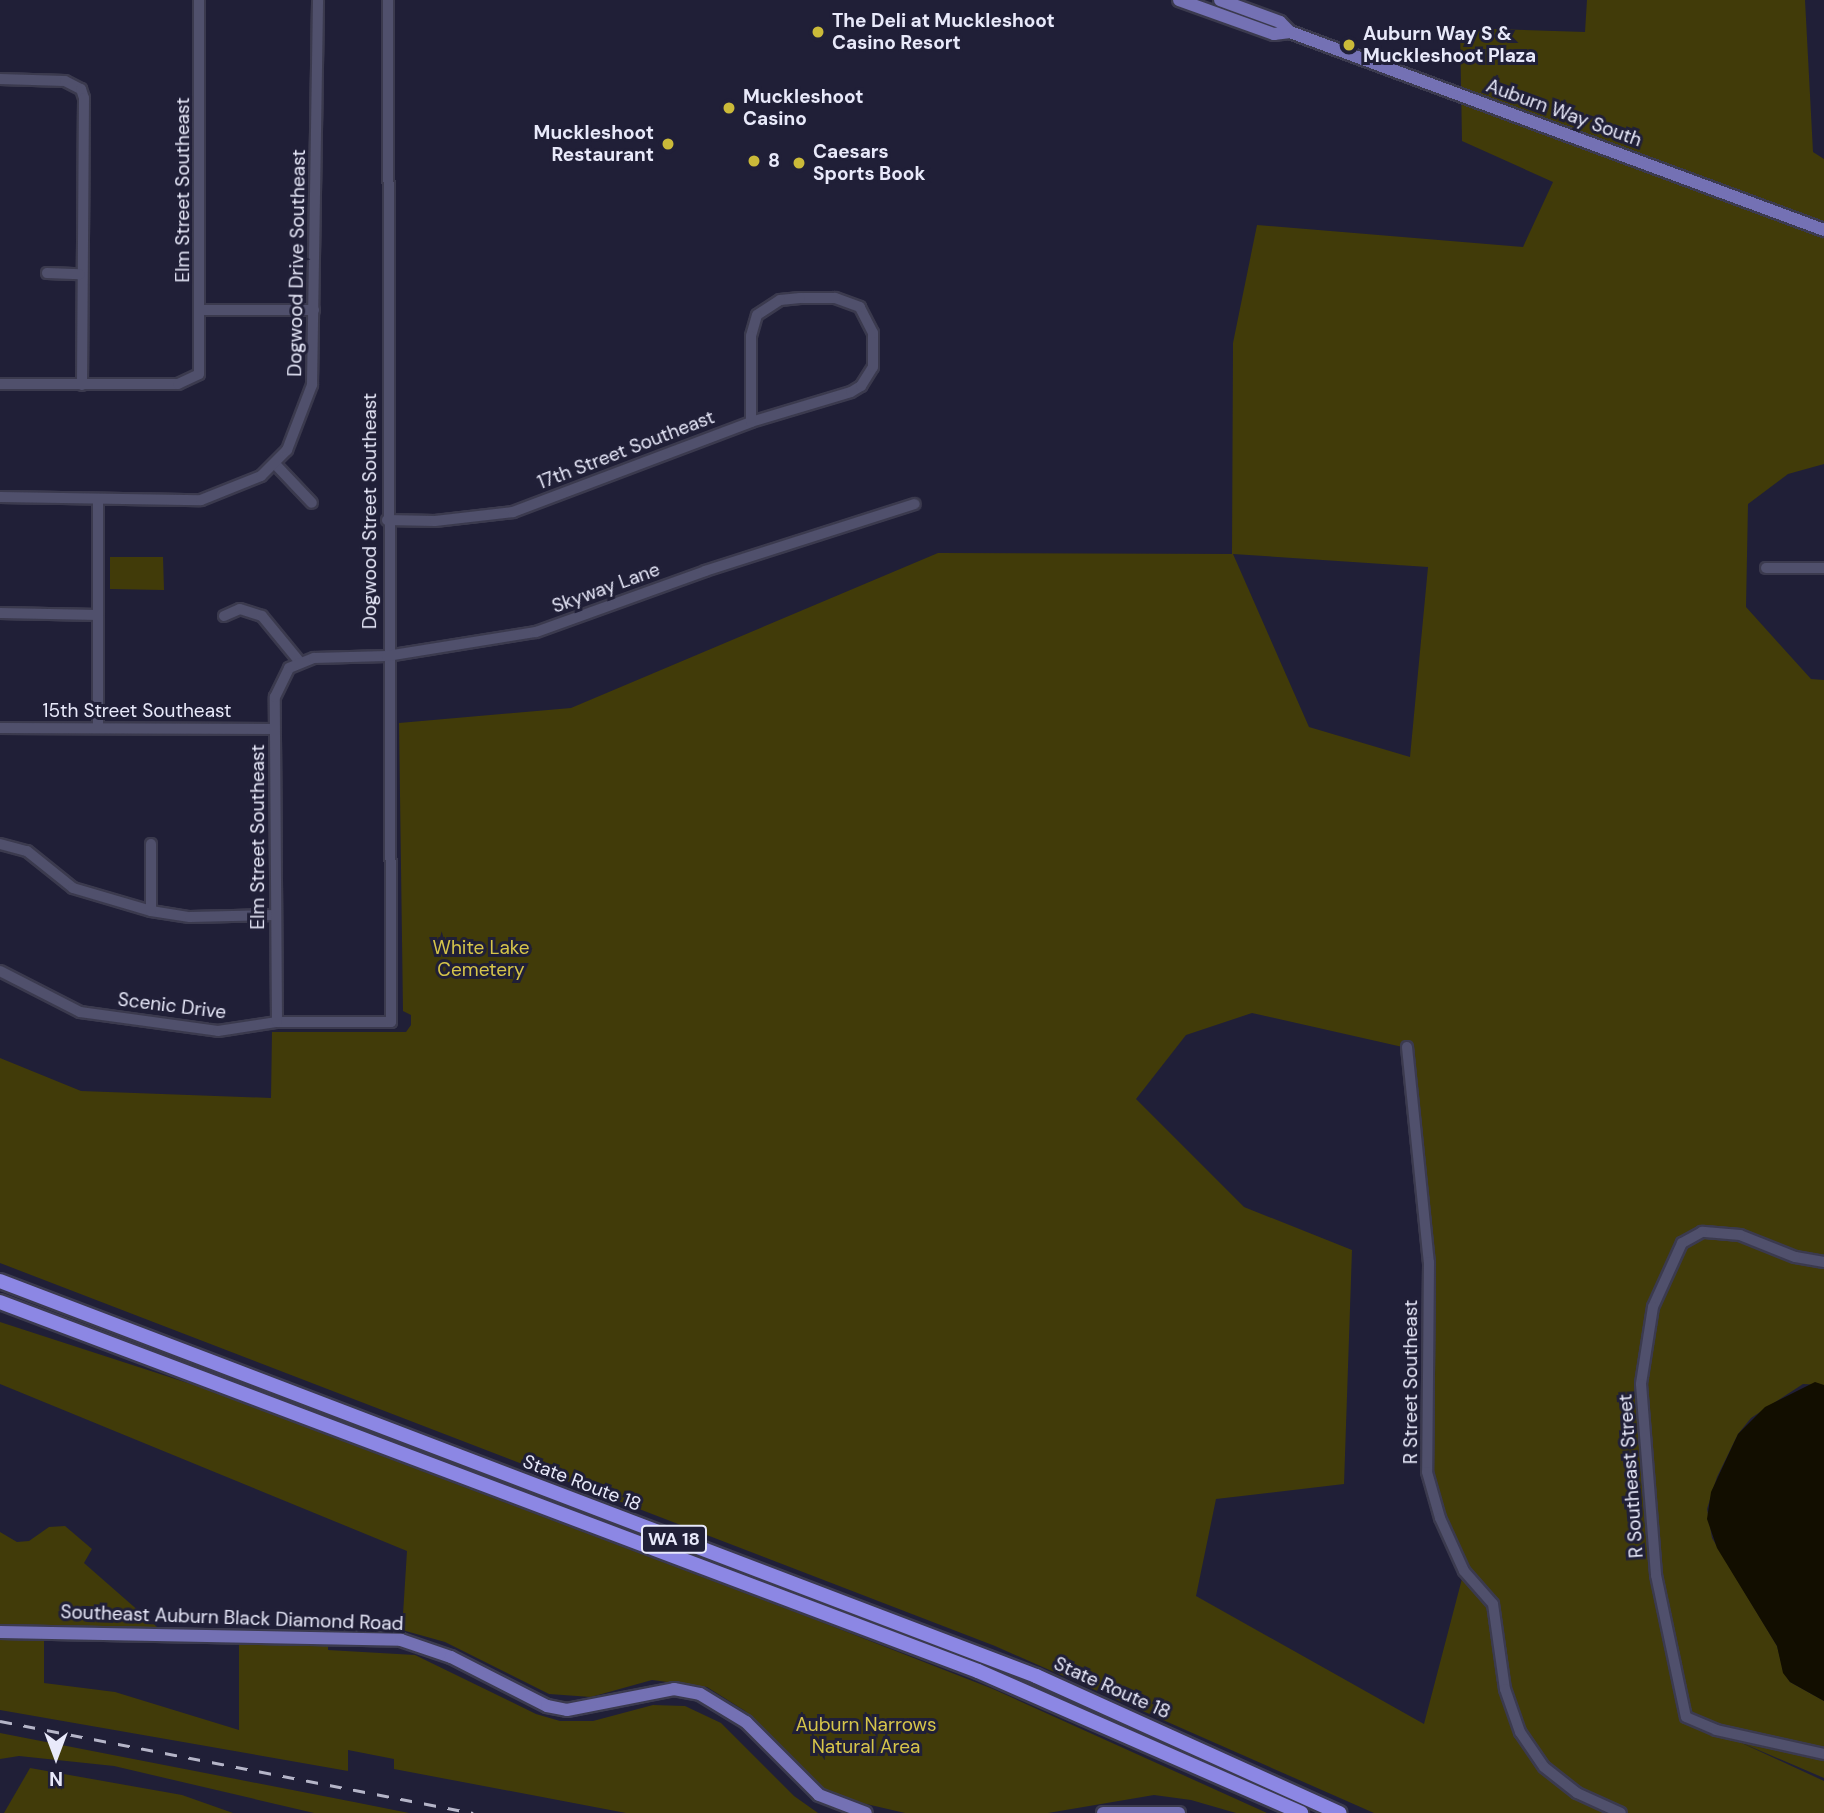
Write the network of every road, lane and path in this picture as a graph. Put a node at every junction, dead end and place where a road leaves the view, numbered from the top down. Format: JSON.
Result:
{"nodes":[{"id":1,"x":199,"y":0,"type":"edge"},
{"id":2,"x":317,"y":0,"type":"edge"},
{"id":3,"x":388,"y":0,"type":"edge"},
{"id":4,"x":1179,"y":0,"type":"edge"},
{"id":5,"x":1220,"y":0,"type":"edge"},
{"id":6,"x":1290,"y":32,"type":"junction"},
{"id":7,"x":0,"y":79,"type":"edge"},
{"id":8,"x":1824,"y":230,"type":"edge"},
{"id":9,"x":47,"y":273,"type":"dead end"},
{"id":10,"x":80,"y":274,"type":"junction"},
{"id":11,"x":201,"y":310,"type":"junction"},
{"id":12,"x":314,"y":310,"type":"junction"},
{"id":13,"x":0,"y":384,"type":"edge"},
{"id":14,"x":82,"y":385,"type":"junction"},
{"id":15,"x":751,"y":422,"type":"junction"},
{"id":16,"x":276,"y":465,"type":"junction"},
{"id":17,"x":0,"y":497,"type":"edge"},
{"id":18,"x":98,"y":499,"type":"junction"},
{"id":19,"x":312,"y":503,"type":"dead end"},
{"id":20,"x":915,"y":504,"type":"dead end"},
{"id":21,"x":387,"y":520,"type":"junction"},
{"id":22,"x":1766,"y":568,"type":"dead end"},
{"id":23,"x":1824,"y":568,"type":"edge"},
{"id":24,"x":0,"y":613,"type":"edge"},
{"id":25,"x":98,"y":615,"type":"junction"},
{"id":26,"x":224,"y":616,"type":"dead end"},
{"id":27,"x":387,"y":656,"type":"junction"},
{"id":28,"x":299,"y":661,"type":"junction"},
{"id":29,"x":0,"y":728,"type":"edge"},
{"id":30,"x":97,"y":729,"type":"junction"},
{"id":31,"x":274,"y":729,"type":"junction"},
{"id":32,"x":0,"y":844,"type":"edge"},
{"id":33,"x":150,"y":844,"type":"dead end"},
{"id":34,"x":151,"y":911,"type":"junction"},
{"id":35,"x":275,"y":915,"type":"junction"},
{"id":36,"x":0,"y":971,"type":"edge"},
{"id":37,"x":277,"y":1022,"type":"junction"},
{"id":38,"x":391,"y":1022,"type":"joint"},
{"id":39,"x":1407,"y":1047,"type":"dead end"},
{"id":40,"x":1824,"y":1262,"type":"edge"},
{"id":41,"x":0,"y":1281,"type":"edge"},
{"id":42,"x":0,"y":1303,"type":"edge"},
{"id":43,"x":0,"y":1308,"type":"edge"},
{"id":44,"x":36,"y":1315,"type":"junction"},
{"id":45,"x":0,"y":1632,"type":"edge"},
{"id":46,"x":1824,"y":1754,"type":"edge"},
{"id":47,"x":866,"y":1813,"type":"edge"},
{"id":48,"x":1103,"y":1813,"type":"edge"},
{"id":49,"x":1179,"y":1813,"type":"edge"},
{"id":50,"x":1301,"y":1813,"type":"edge"},
{"id":51,"x":1340,"y":1813,"type":"edge"},
{"id":52,"x":1621,"y":1813,"type":"edge"}],
"edges":[{"from":1,"to":11,"type":"street","name":"Elm Street Southeast"},
{"from":2,"to":12,"type":"street","name":"Dogwood Drive Southeast"},
{"from":3,"to":21,"type":"street","name":"Dogwood Street Southeast"},
{"from":4,"to":6,"type":"main road","name":"Auburn Way South"},
{"from":5,"to":6,"type":"main road","name":"Auburn Way South"},
{"from":6,"to":8,"type":"main road","name":"Auburn Way South"},
{"from":7,"to":10,"type":"street"},
{"from":9,"to":10,"type":"street"},
{"from":10,"to":14,"type":"street"},
{"from":11,"to":12,"type":"street"},
{"from":11,"to":14,"type":"street","name":"Elm Street Southeast"},
{"from":12,"to":16,"type":"street","name":"Dogwood Drive Southeast"},
{"from":13,"to":14,"type":"street"},
{"from":15,"to":15,"type":"street","name":"17th Street Southeast"},
{"from":15,"to":21,"type":"street","name":"17th Street Southeast"},
{"from":16,"to":18,"type":"street"},
{"from":16,"to":19,"type":"street"},
{"from":17,"to":18,"type":"street"},
{"from":18,"to":25,"type":"street"},
{"from":20,"to":27,"type":"street","name":"Skyway Lane"},
{"from":21,"to":27,"type":"street","name":"Dogwood Street Southeast"},
{"from":22,"to":23,"type":"street"},
{"from":24,"to":25,"type":"street"},
{"from":25,"to":30,"type":"street"},
{"from":26,"to":28,"type":"street"},
{"from":27,"to":28,"type":"street","name":"Skyway Lane"},
{"from":27,"to":38,"type":"street","name":"Dogwood Street Southeast"},
{"from":28,"to":31,"type":"street","name":"Elm Street Southeast"},
{"from":29,"to":30,"type":"street","name":"15th Street Southeast"},
{"from":30,"to":31,"type":"street","name":"15th Street Southeast"},
{"from":31,"to":35,"type":"street","name":"Elm Street Southeast"},
{"from":32,"to":34,"type":"street"},
{"from":33,"to":34,"type":"street"},
{"from":34,"to":35,"type":"street"},
{"from":35,"to":37,"type":"street","name":"Elm Street Southeast"},
{"from":36,"to":37,"type":"street","name":"Scenic Drive"},
{"from":37,"to":38,"type":"street","name":"Scenic Drive"},
{"from":39,"to":52,"type":"street","name":"R Street Southeast"},
{"from":40,"to":46,"type":"street","name":"R Southeast Street"},
{"from":41,"to":51,"type":"highway","name":"State Route 18","number":"WA 18"},
{"from":42,"to":44,"type":"highway","name":"State Route 18","number":"WA 18"},
{"from":43,"to":44,"type":"highway"},
{"from":44,"to":50,"type":"highway","name":"State Route 18","number":"WA 18"},
{"from":45,"to":47,"type":"main road","name":"Southeast Auburn Black Diamond Road"},
{"from":48,"to":49,"type":"main road"}]}
